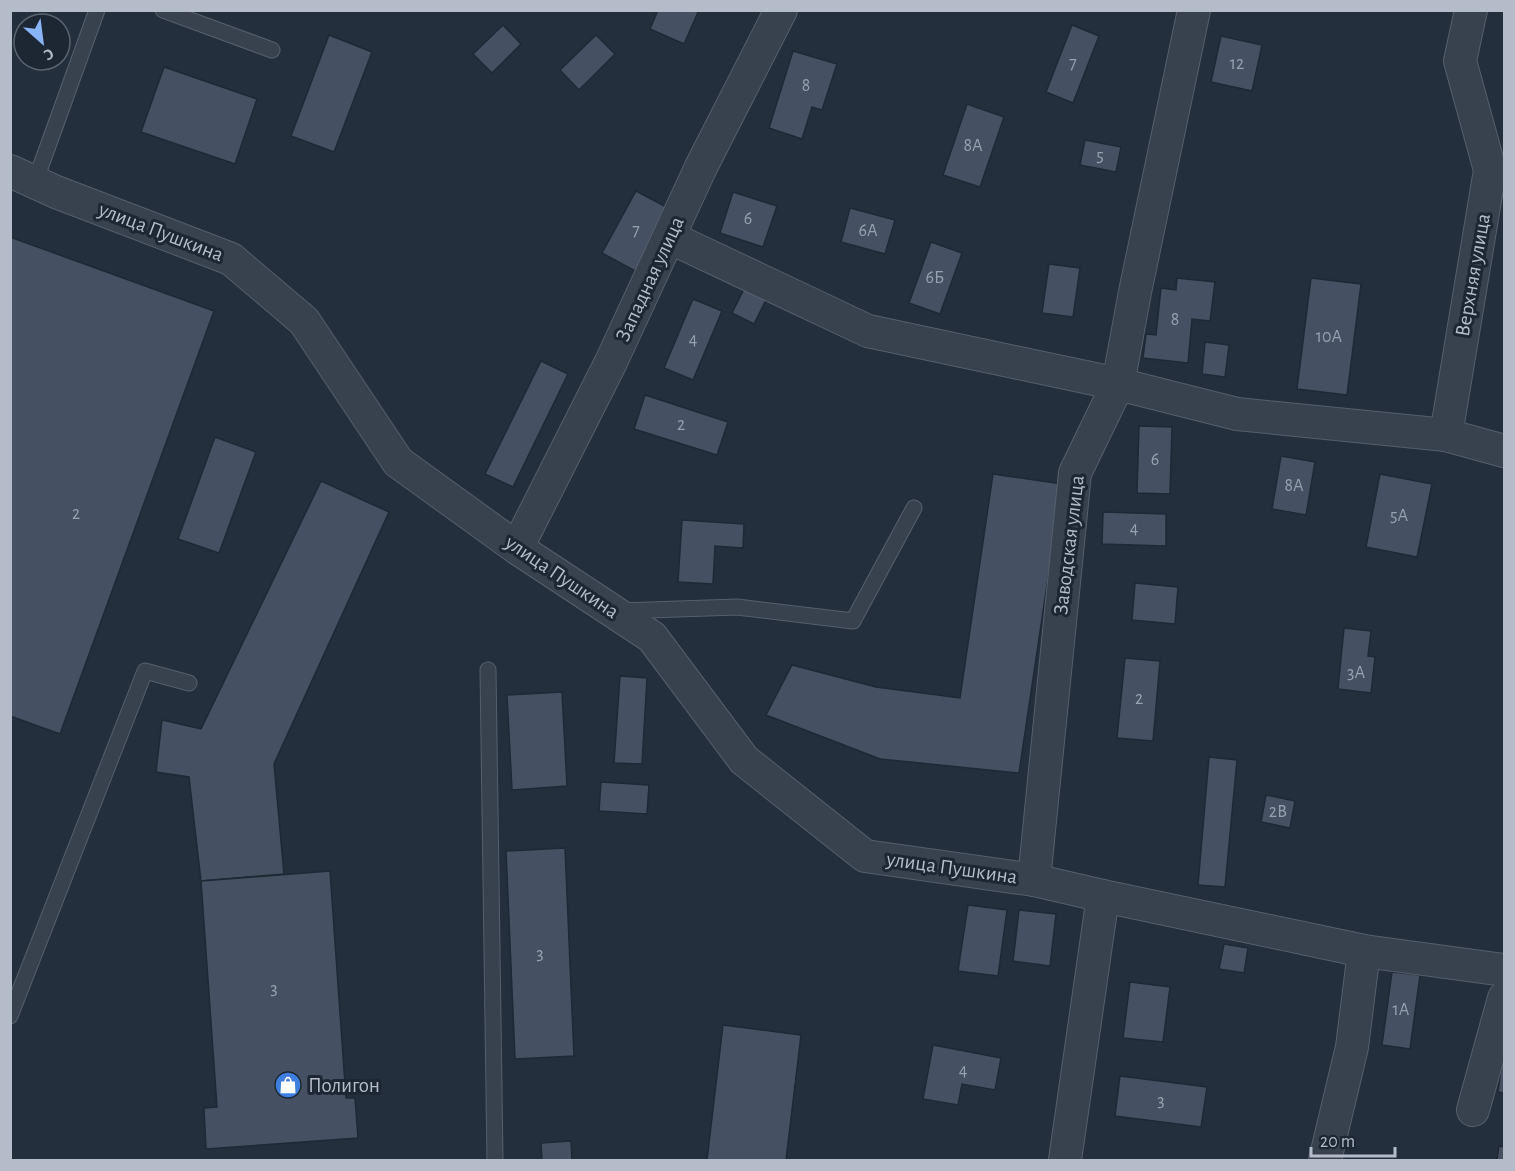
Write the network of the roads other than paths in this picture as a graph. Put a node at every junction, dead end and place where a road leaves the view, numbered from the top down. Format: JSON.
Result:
{"nodes":[{"id":1,"x":97,"y":10,"type":"edge"},
{"id":2,"x":163,"y":10,"type":"edge"},
{"id":3,"x":781,"y":10,"type":"edge"},
{"id":4,"x":1194,"y":10,"type":"edge"},
{"id":5,"x":1471,"y":10,"type":"edge"},
{"id":6,"x":272,"y":50,"type":"dead end"},
{"id":7,"x":23,"y":177,"type":"edge"},
{"id":8,"x":669,"y":237,"type":"junction"},
{"id":9,"x":1118,"y":384,"type":"junction"},
{"id":10,"x":1446,"y":435,"type":"junction"},
{"id":11,"x":1504,"y":451,"type":"edge"},
{"id":12,"x":914,"y":508,"type":"dead end"},
{"id":13,"x":517,"y":548,"type":"junction"},
{"id":14,"x":613,"y":611,"type":"junction"},
{"id":15,"x":488,"y":670,"type":"dead end"},
{"id":16,"x":189,"y":683,"type":"dead end"},
{"id":17,"x":1034,"y":880,"type":"junction"},
{"id":18,"x":1103,"y":896,"type":"junction"},
{"id":19,"x":1364,"y":951,"type":"junction"},
{"id":20,"x":1504,"y":970,"type":"edge"},
{"id":21,"x":1504,"y":998,"type":"edge"},
{"id":22,"x":10,"y":1016,"type":"edge"},
{"id":23,"x":1473,"y":1110,"type":"dead end"},
{"id":24,"x":495,"y":1161,"type":"edge"},
{"id":25,"x":1065,"y":1161,"type":"edge"},
{"id":26,"x":1325,"y":1161,"type":"edge"}],
"edges":[{"from":1,"to":7,"type":"lane"},
{"from":2,"to":6,"type":"lane"},
{"from":3,"to":8,"type":"street","name":"Западная улица"},
{"from":4,"to":9,"type":"street","name":"Заводская улица"},
{"from":5,"to":10,"type":"street","name":"Верхняя улица"},
{"from":7,"to":13,"type":"street","name":"улица Пушкина"},
{"from":8,"to":9,"type":"street"},
{"from":8,"to":13,"type":"street","name":"Западная улица"},
{"from":9,"to":10,"type":"street"},
{"from":9,"to":17,"type":"street","name":"Заводская улица"},
{"from":10,"to":11,"type":"street"},
{"from":12,"to":14,"type":"lane"},
{"from":13,"to":14,"type":"street","name":"улица Пушкина"},
{"from":14,"to":17,"type":"street","name":"улица Пушкина"},
{"from":15,"to":24,"type":"lane"},
{"from":16,"to":22,"type":"lane"},
{"from":17,"to":18,"type":"street","name":"улица Пушкина"},
{"from":18,"to":19,"type":"street","name":"улица Пушкина"},
{"from":18,"to":25,"type":"street"},
{"from":19,"to":20,"type":"street","name":"улица Пушкина"},
{"from":19,"to":26,"type":"street"},
{"from":21,"to":23,"type":"street"}]}
